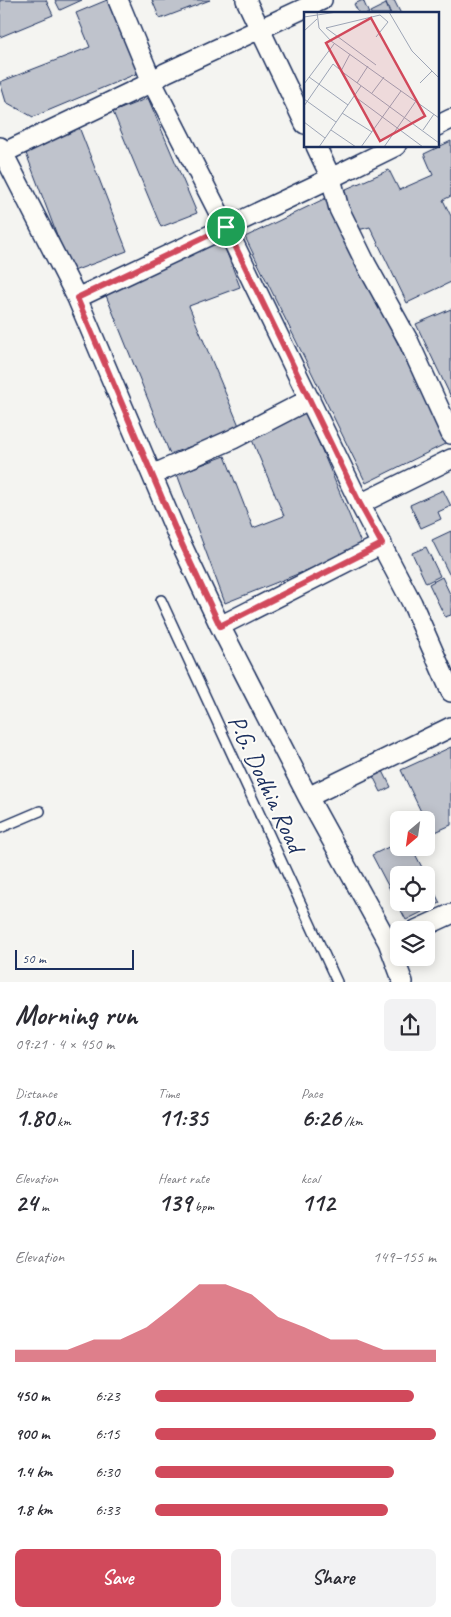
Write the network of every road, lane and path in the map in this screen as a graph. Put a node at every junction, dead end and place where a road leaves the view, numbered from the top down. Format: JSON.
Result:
{"nodes":[{"id":1,"x":118,"y":0,"type":"edge"},
{"id":2,"x":246,"y":0,"type":"edge"},
{"id":3,"x":322,"y":0,"type":"edge"},
{"id":4,"x":259,"y":31,"type":"junction"},
{"id":5,"x":152,"y":82,"type":"junction"},
{"id":6,"x":451,"y":119,"type":"edge"},
{"id":7,"x":304,"y":122,"type":"edge"},
{"id":8,"x":438,"y":126,"type":"edge"},
{"id":9,"x":317,"y":148,"type":"edge"},
{"id":10,"x":392,"y":148,"type":"edge"},
{"id":11,"x":2,"y":150,"type":"edge"},
{"id":12,"x":332,"y":178,"type":"junction"},
{"id":13,"x":226,"y":227,"type":"junction"},
{"id":14,"x":77,"y":298,"type":"junction"},
{"id":15,"x":310,"y":399,"type":"junction"},
{"id":16,"x":451,"y":434,"type":"edge"},
{"id":17,"x":451,"y":459,"type":"edge"},
{"id":18,"x":152,"y":475,"type":"junction"},
{"id":19,"x":360,"y":504,"type":"junction"},
{"id":20,"x":382,"y":544,"type":"junction"},
{"id":21,"x":161,"y":600,"type":"dead end"},
{"id":22,"x":220,"y":626,"type":"junction"},
{"id":23,"x":451,"y":692,"type":"edge"},
{"id":24,"x":451,"y":726,"type":"edge"},
{"id":25,"x":308,"y":797,"type":"junction"},
{"id":26,"x":40,"y":811,"type":"dead end"},
{"id":27,"x":0,"y":828,"type":"edge"},
{"id":28,"x":451,"y":914,"type":"edge"},
{"id":29,"x":435,"y":921,"type":"edge"},
{"id":30,"x":390,"y":935,"type":"edge"},
{"id":31,"x":399,"y":966,"type":"edge"},
{"id":32,"x":337,"y":982,"type":"edge"},
{"id":33,"x":403,"y":982,"type":"edge"}],
"edges":[{"from":1,"to":5,"type":"street"},
{"from":2,"to":4,"type":"street"},
{"from":3,"to":4,"type":"street"},
{"from":4,"to":5,"type":"street"},
{"from":4,"to":7,"type":"street"},
{"from":5,"to":11,"type":"street"},
{"from":5,"to":13,"type":"street"},
{"from":6,"to":8,"type":"street"},
{"from":9,"to":12,"type":"street"},
{"from":10,"to":12,"type":"street"},
{"from":11,"to":14,"type":"street"},
{"from":12,"to":13,"type":"street"},
{"from":12,"to":16,"type":"street"},
{"from":13,"to":14,"type":"street"},
{"from":13,"to":15,"type":"street"},
{"from":14,"to":18,"type":"street"},
{"from":15,"to":18,"type":"street"},
{"from":15,"to":19,"type":"street"},
{"from":17,"to":19,"type":"street"},
{"from":18,"to":22,"type":"street"},
{"from":19,"to":20,"type":"street"},
{"from":20,"to":22,"type":"street"},
{"from":20,"to":23,"type":"street"},
{"from":21,"to":32,"type":"lane","name":"P.G. Dodhia Road"},
{"from":22,"to":25,"type":"street"},
{"from":24,"to":25,"type":"street"},
{"from":25,"to":30,"type":"street"},
{"from":26,"to":27,"type":"lane"},
{"from":28,"to":29,"type":"street"},
{"from":31,"to":33,"type":"street"}]}
